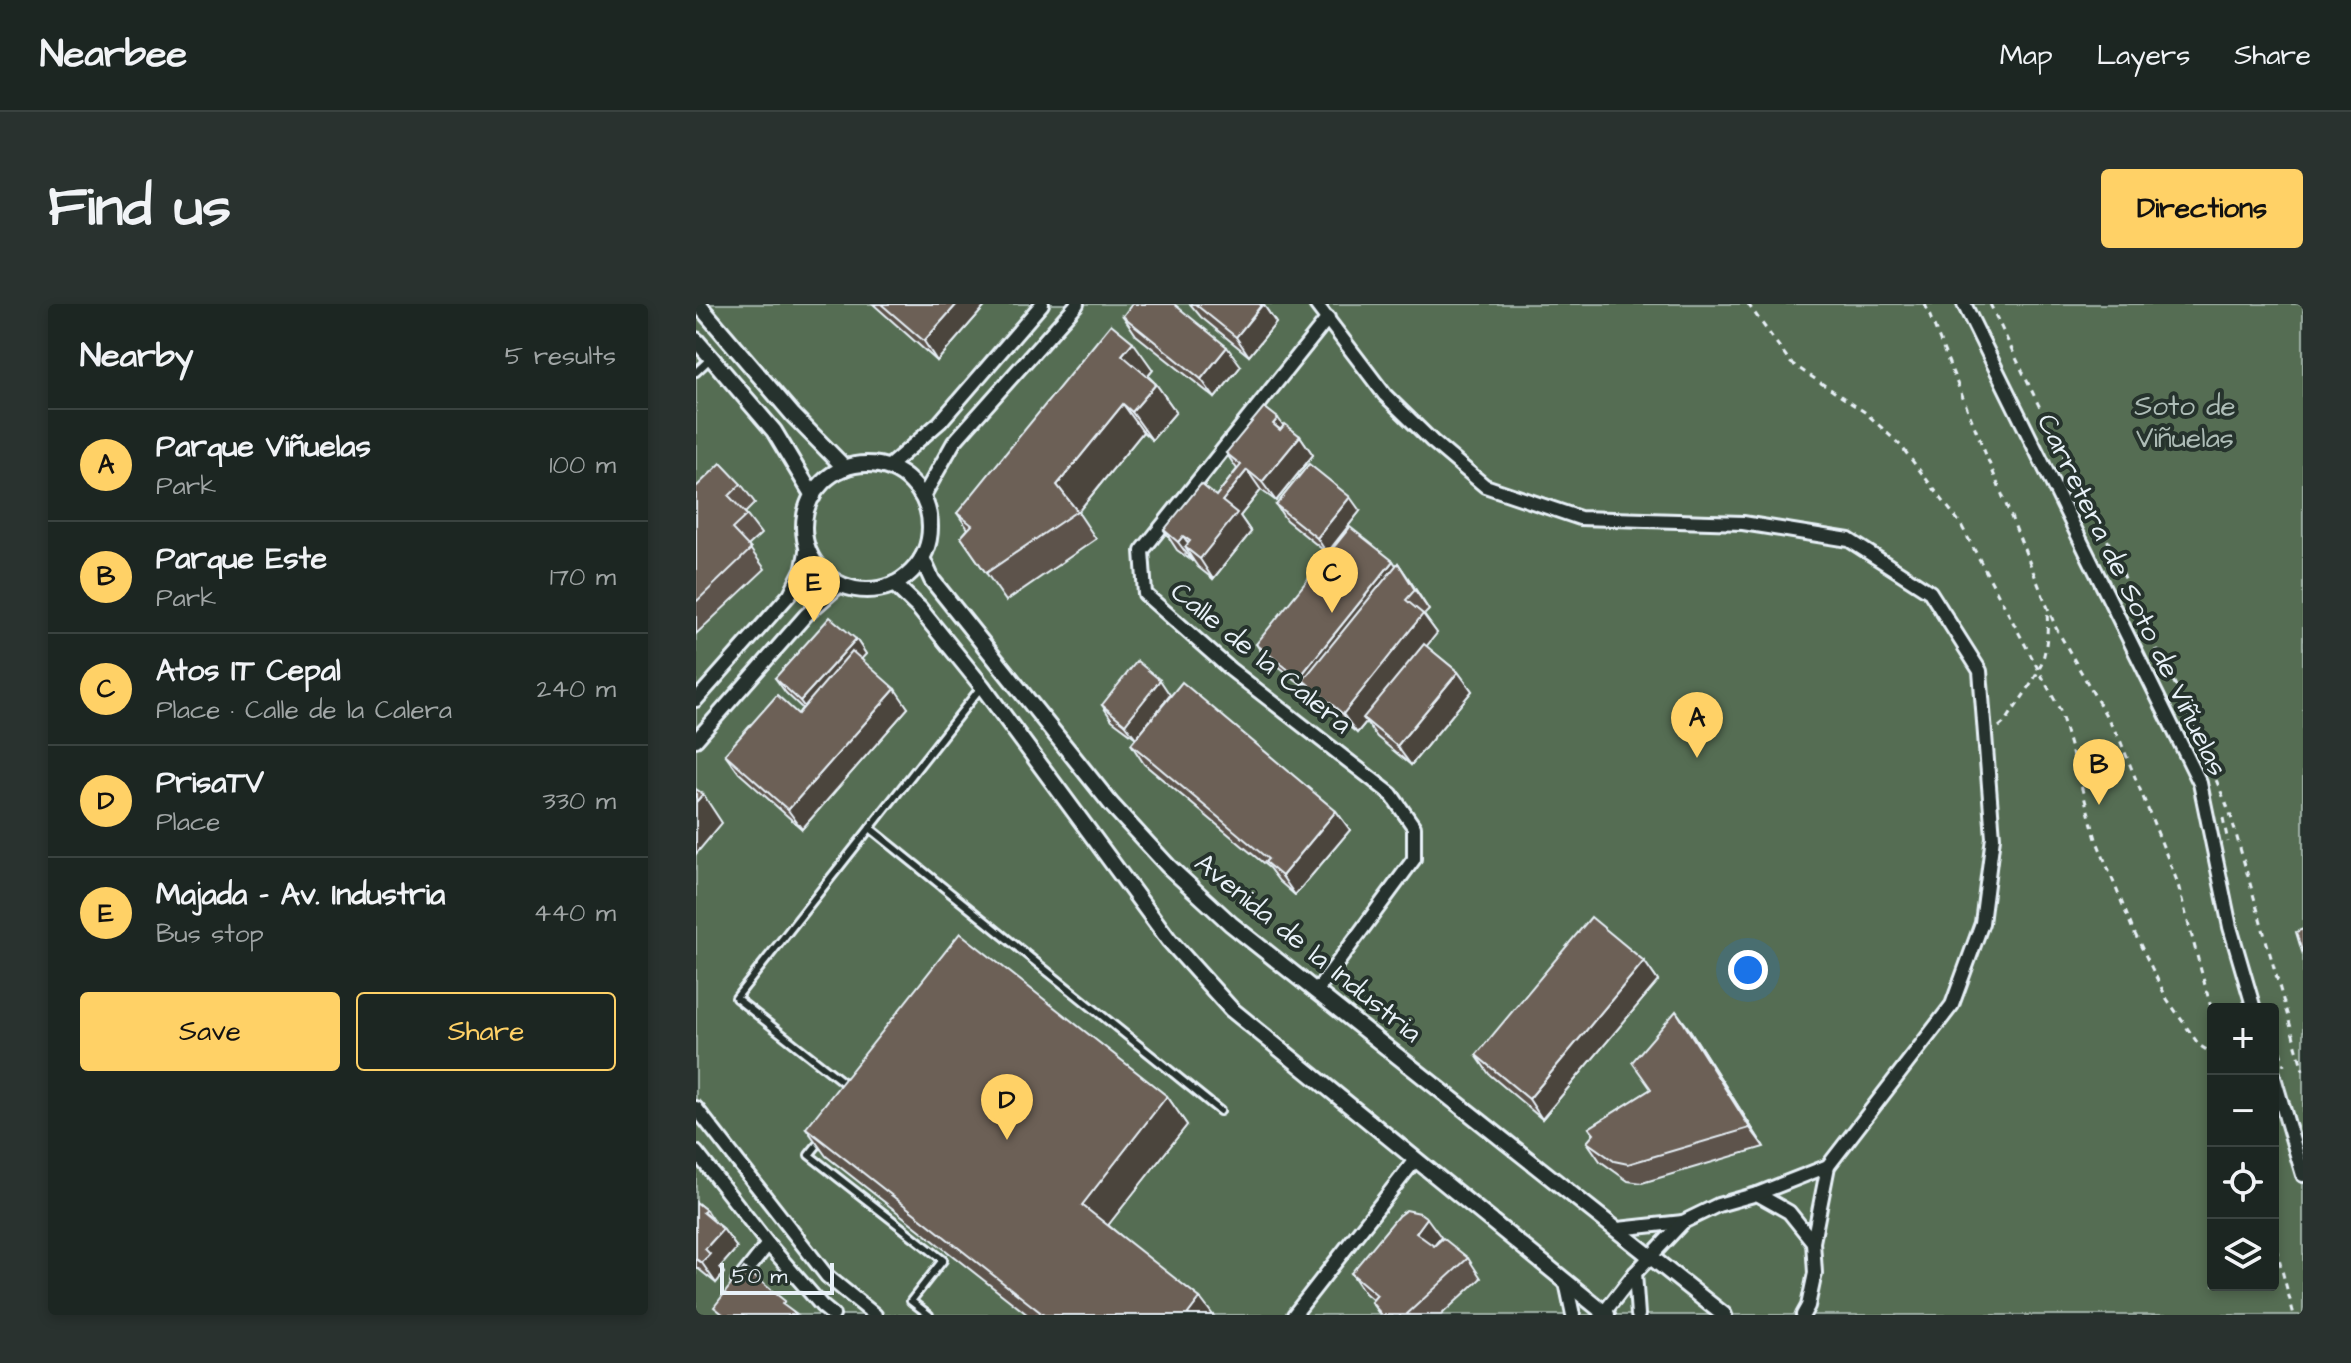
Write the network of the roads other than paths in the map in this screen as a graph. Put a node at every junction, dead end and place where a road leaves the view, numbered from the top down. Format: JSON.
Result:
{"nodes":[{"id":1,"x":698,"y":304,"type":"edge"},
{"id":2,"x":1042,"y":304,"type":"edge"},
{"id":3,"x":1077,"y":304,"type":"edge"},
{"id":4,"x":1316,"y":304,"type":"edge"},
{"id":5,"x":1964,"y":304,"type":"edge"},
{"id":6,"x":1328,"y":318,"type":"junction"},
{"id":7,"x":696,"y":340,"type":"edge"},
{"id":8,"x":711,"y":358,"type":"junction"},
{"id":9,"x":696,"y":372,"type":"edge"},
{"id":10,"x":888,"y":467,"type":"junction"},
{"id":11,"x":845,"y":468,"type":"junction"},
{"id":12,"x":813,"y":496,"type":"junction"},
{"id":13,"x":923,"y":497,"type":"junction"},
{"id":14,"x":807,"y":546,"type":"junction"},
{"id":15,"x":922,"y":558,"type":"junction"},
{"id":16,"x":841,"y":584,"type":"junction"},
{"id":17,"x":894,"y":584,"type":"junction"},
{"id":18,"x":982,"y":686,"type":"junction"},
{"id":19,"x":696,"y":700,"type":"edge"},
{"id":20,"x":696,"y":740,"type":"edge"},
{"id":21,"x":870,"y":828,"type":"junction"},
{"id":22,"x":1316,"y":992,"type":"junction"},
{"id":23,"x":2252,"y":1003,"type":"edge"},
{"id":24,"x":2273,"y":1075,"type":"edge"},
{"id":25,"x":858,"y":1093,"type":"edge"},
{"id":26,"x":696,"y":1108,"type":"edge"},
{"id":27,"x":1220,"y":1111,"type":"dead end"},
{"id":28,"x":828,"y":1131,"type":"edge"},
{"id":29,"x":696,"y":1152,"type":"edge"},
{"id":30,"x":1415,"y":1160,"type":"junction"},
{"id":31,"x":1828,"y":1166,"type":"junction"},
{"id":32,"x":2303,"y":1175,"type":"edge"},
{"id":33,"x":1757,"y":1194,"type":"junction"},
{"id":34,"x":1683,"y":1222,"type":"junction"},
{"id":35,"x":1618,"y":1229,"type":"junction"},
{"id":36,"x":1813,"y":1242,"type":"junction"},
{"id":37,"x":768,"y":1244,"type":"junction"},
{"id":38,"x":1652,"y":1256,"type":"junction"},
{"id":39,"x":1635,"y":1273,"type":"junction"},
{"id":40,"x":1566,"y":1282,"type":"junction"},
{"id":41,"x":732,"y":1291,"type":"edge"},
{"id":42,"x":1807,"y":1312,"type":"edge"},
{"id":43,"x":1604,"y":1314,"type":"edge"},
{"id":44,"x":833,"y":1315,"type":"edge"},
{"id":45,"x":875,"y":1315,"type":"edge"},
{"id":46,"x":929,"y":1315,"type":"edge"},
{"id":47,"x":1294,"y":1315,"type":"edge"},
{"id":48,"x":1573,"y":1315,"type":"edge"},
{"id":49,"x":1638,"y":1315,"type":"edge"},
{"id":50,"x":1724,"y":1315,"type":"edge"}],
"edges":[{"from":1,"to":11,"type":"street"},
{"from":2,"to":10,"type":"street"},
{"from":3,"to":13,"type":"street"},
{"from":4,"to":6,"type":"street"},
{"from":5,"to":23,"type":"street","name":"Carretera de Soto de Viñuelas"},
{"from":6,"to":22,"type":"street","name":"Calle de la Calera"},
{"from":6,"to":31,"type":"street"},
{"from":7,"to":8,"type":"street"},
{"from":8,"to":9,"type":"lane"},
{"from":8,"to":12,"type":"street"},
{"from":10,"to":11,"type":"street"},
{"from":10,"to":13,"type":"street"},
{"from":11,"to":12,"type":"street"},
{"from":12,"to":14,"type":"street"},
{"from":13,"to":15,"type":"street"},
{"from":14,"to":16,"type":"street"},
{"from":14,"to":19,"type":"street"},
{"from":15,"to":17,"type":"street"},
{"from":15,"to":22,"type":"street","name":"Avenida de la Industria"},
{"from":16,"to":17,"type":"street"},
{"from":16,"to":20,"type":"street"},
{"from":17,"to":18,"type":"street"},
{"from":18,"to":21,"type":"lane"},
{"from":18,"to":30,"type":"street"},
{"from":21,"to":25,"type":"lane"},
{"from":21,"to":27,"type":"lane"},
{"from":22,"to":35,"type":"street","name":"Avenida de la Industria"},
{"from":24,"to":32,"type":"street"},
{"from":26,"to":45,"type":"street"},
{"from":28,"to":46,"type":"lane"},
{"from":29,"to":37,"type":"street"},
{"from":30,"to":40,"type":"street"},
{"from":30,"to":47,"type":"street"},
{"from":31,"to":33,"type":"street"},
{"from":31,"to":36,"type":"street"},
{"from":33,"to":34,"type":"street"},
{"from":33,"to":36,"type":"street"},
{"from":34,"to":35,"type":"street"},
{"from":34,"to":38,"type":"street"},
{"from":35,"to":38,"type":"street","name":"Avenida de la Industria"},
{"from":36,"to":42,"type":"street"},
{"from":37,"to":41,"type":"street"},
{"from":37,"to":44,"type":"street"},
{"from":38,"to":39,"type":"street"},
{"from":38,"to":50,"type":"street","name":"Avenida de la Industria"},
{"from":39,"to":43,"type":"street"},
{"from":39,"to":49,"type":"street"},
{"from":40,"to":43,"type":"street"},
{"from":40,"to":48,"type":"street"}]}
